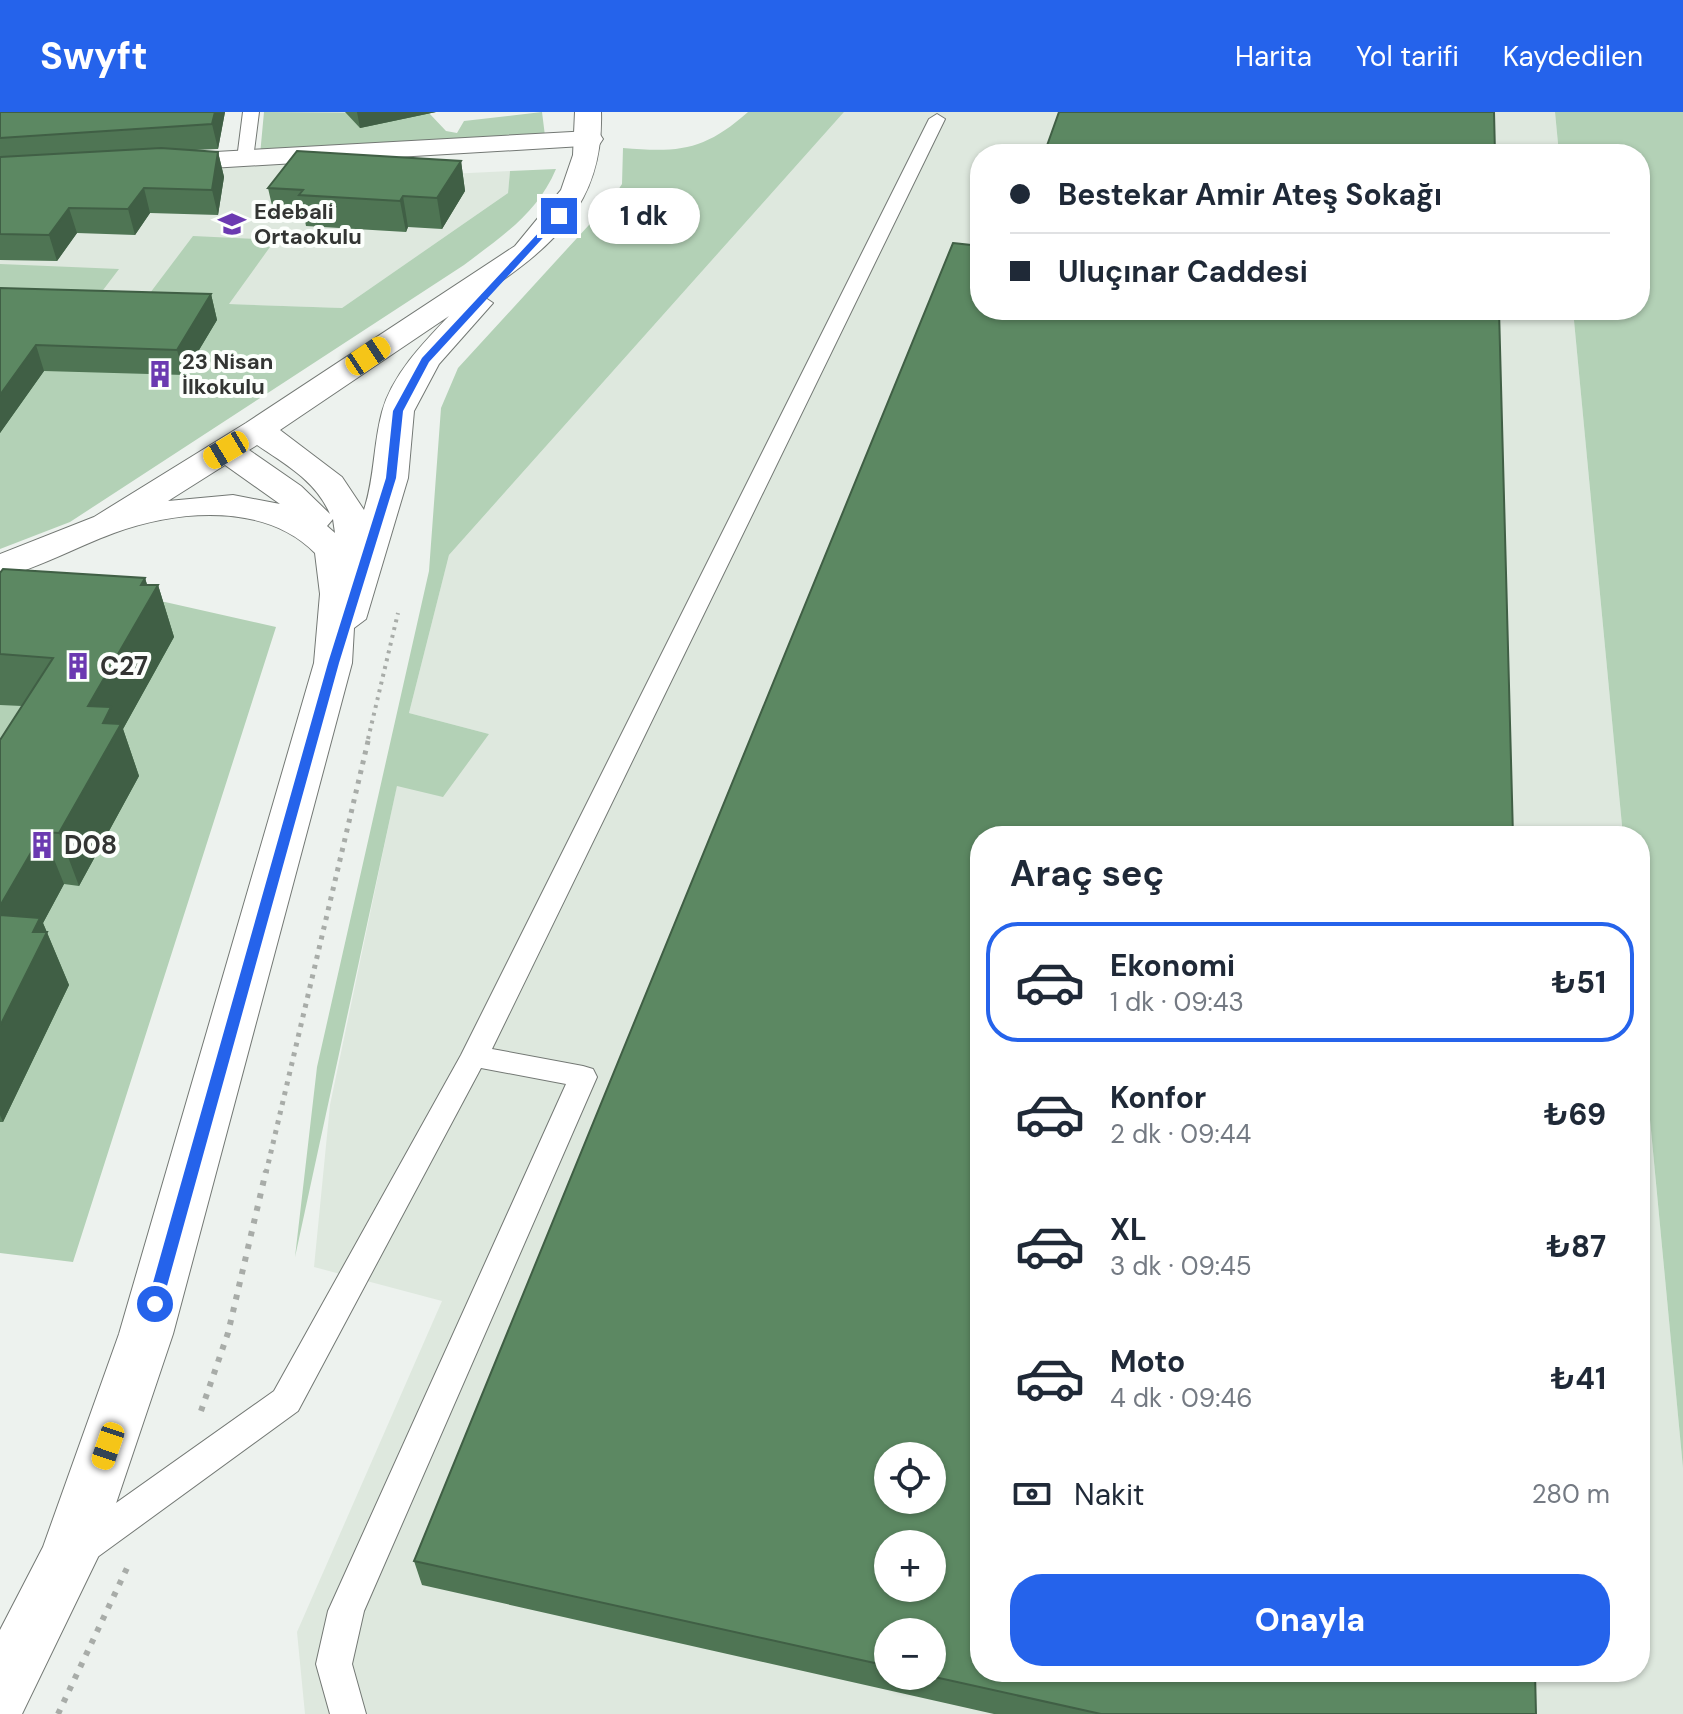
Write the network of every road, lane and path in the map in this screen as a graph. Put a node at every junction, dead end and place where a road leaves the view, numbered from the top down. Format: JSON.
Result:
{"nodes":[{"id":1,"x":251,"y":112,"type":"edge"},
{"id":2,"x":937,"y":119,"type":"dead end"},
{"id":3,"x":589,"y":126,"type":"edge"},
{"id":4,"x":245,"y":159,"type":"junction"},
{"id":5,"x":138,"y":165,"type":"edge"},
{"id":6,"x":525,"y":252,"type":"junction"},
{"id":7,"x":258,"y":430,"type":"junction"},
{"id":8,"x":226,"y":450,"type":"junction"},
{"id":9,"x":106,"y":524,"type":"junction"},
{"id":10,"x":333,"y":551,"type":"junction"},
{"id":11,"x":0,"y":567,"type":"edge"},
{"id":12,"x":353,"y":602,"type":"junction"},
{"id":13,"x":400,"y":605,"type":"dead end"},
{"id":14,"x":333,"y":663,"type":"junction"},
{"id":15,"x":474,"y":1056,"type":"junction"},
{"id":16,"x":198,"y":1417,"type":"dead end"},
{"id":17,"x":69,"y":1557,"type":"junction"},
{"id":18,"x":131,"y":1559,"type":"dead end"},
{"id":19,"x":0,"y":1693,"type":"edge"},
{"id":20,"x":58,"y":1714,"type":"edge"},
{"id":21,"x":348,"y":1714,"type":"edge"}],
"edges":[{"from":1,"to":4,"type":"lane"},
{"from":2,"to":15,"type":"lane"},
{"from":3,"to":4,"type":"main road"},
{"from":3,"to":6,"type":"main road"},
{"from":4,"to":5,"type":"main road"},
{"from":6,"to":7,"type":"main road"},
{"from":6,"to":12,"type":"main road"},
{"from":7,"to":8,"type":"main road"},
{"from":7,"to":12,"type":"main road"},
{"from":8,"to":9,"type":"main road"},
{"from":8,"to":10,"type":"main road"},
{"from":9,"to":10,"type":"main road"},
{"from":9,"to":11,"type":"main road"},
{"from":10,"to":14,"type":"main road"},
{"from":12,"to":14,"type":"main road"},
{"from":13,"to":16,"type":"path"},
{"from":14,"to":17,"type":"main road"},
{"from":15,"to":17,"type":"lane"},
{"from":15,"to":21,"type":"lane"},
{"from":17,"to":19,"type":"main road"},
{"from":18,"to":20,"type":"path"}]}
